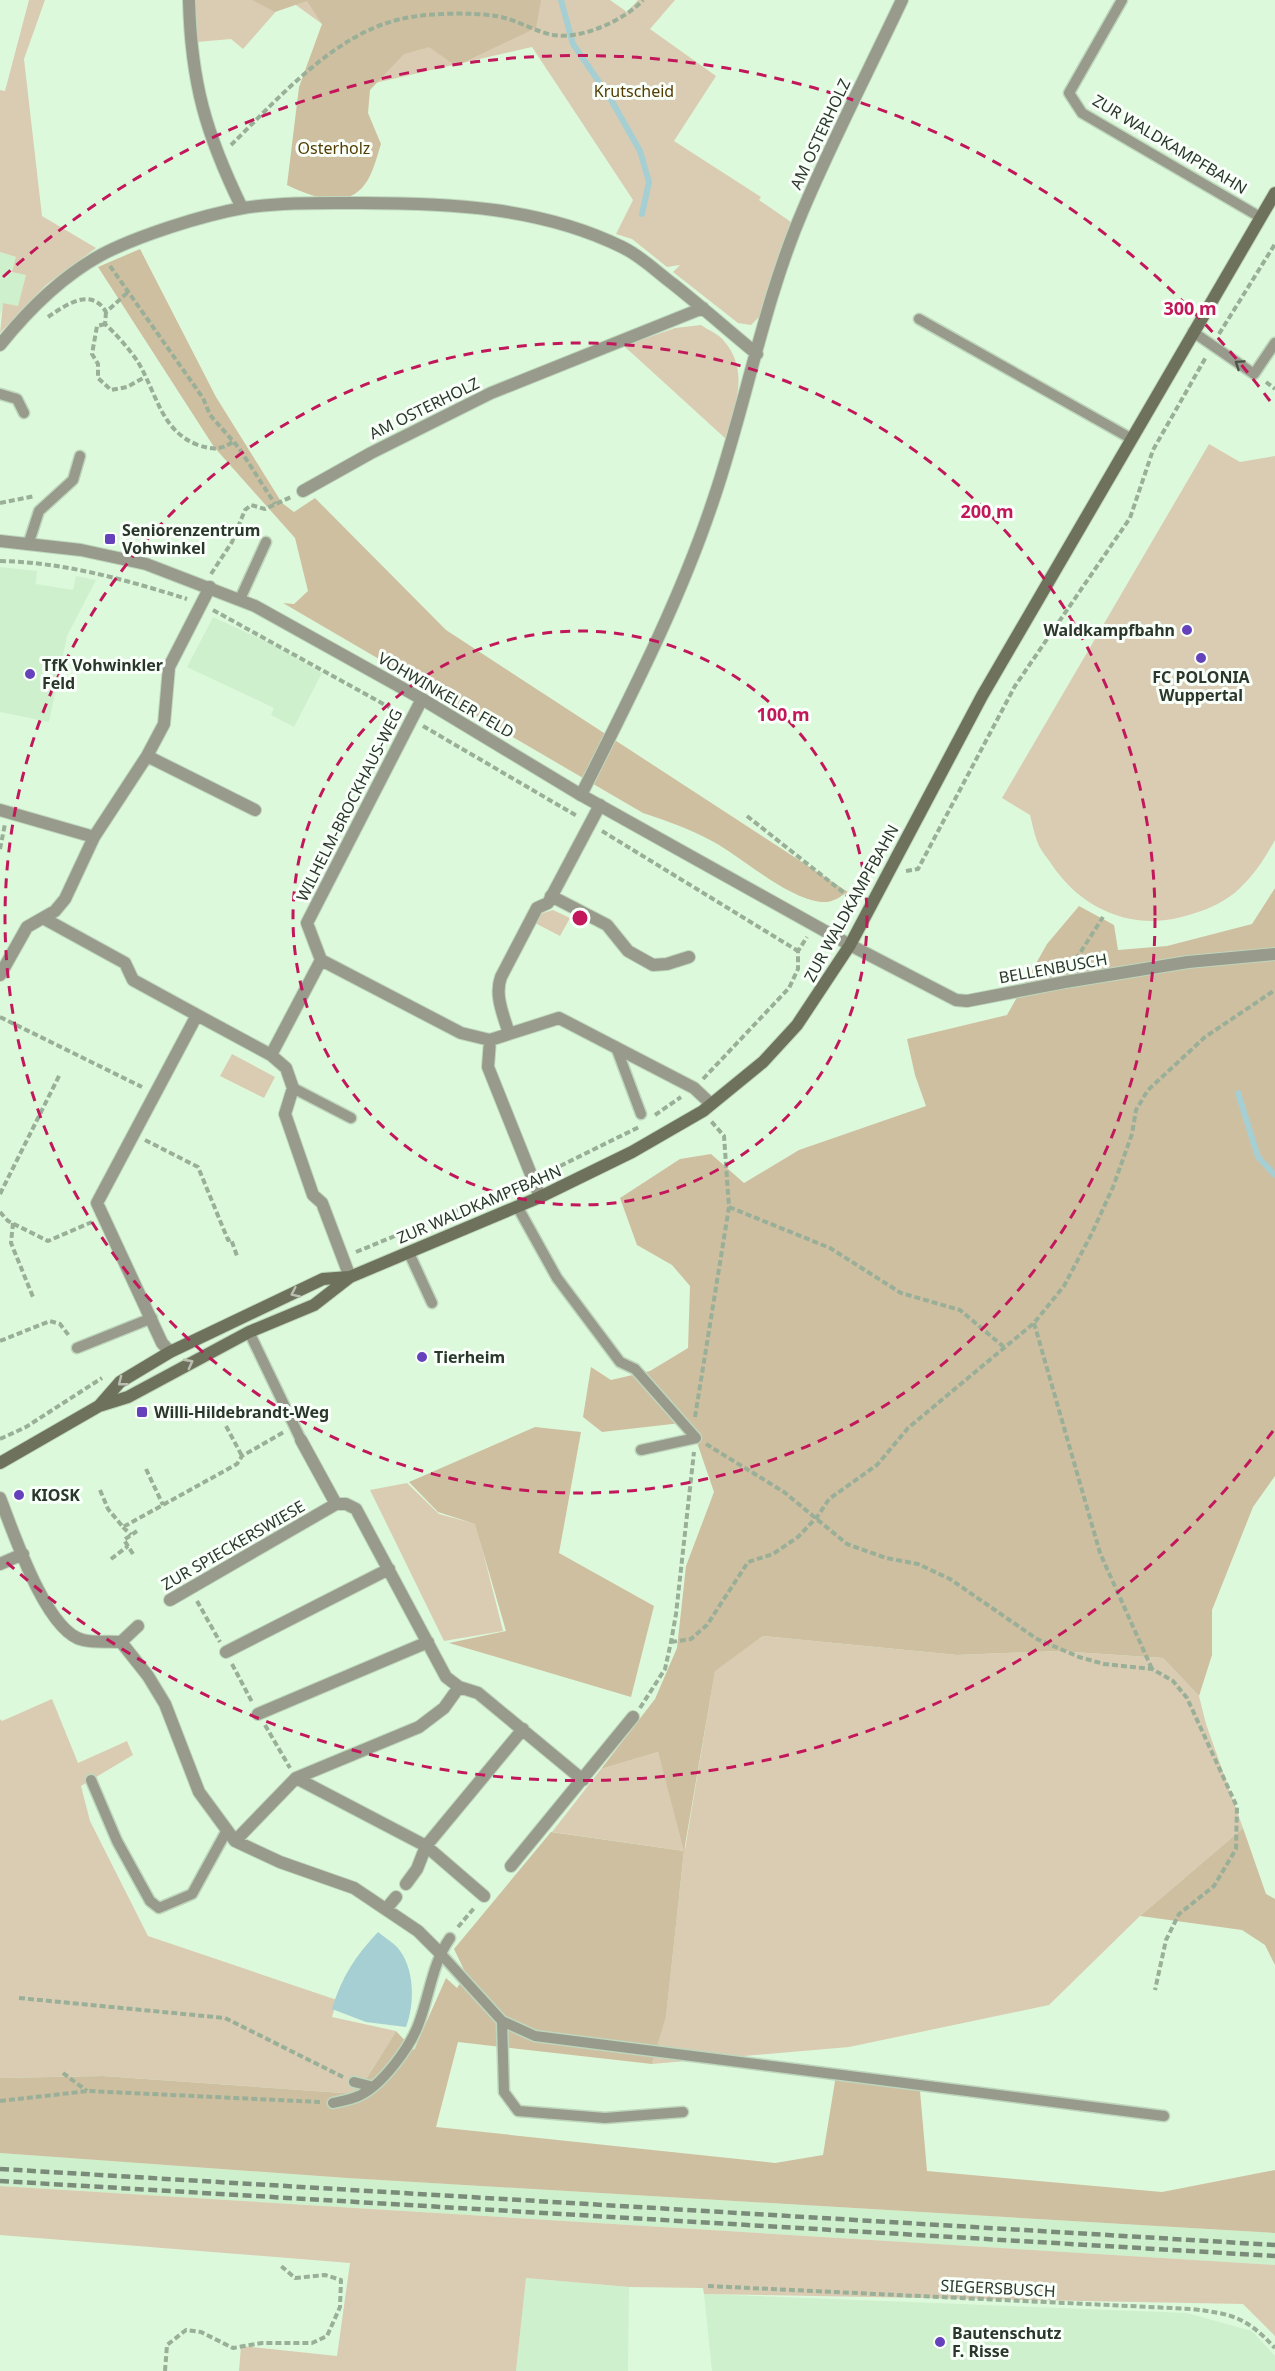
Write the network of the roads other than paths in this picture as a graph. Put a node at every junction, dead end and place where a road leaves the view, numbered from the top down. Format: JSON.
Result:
{"nodes":[{"id":1,"x":189,"y":0,"type":"edge"},
{"id":2,"x":902,"y":0,"type":"edge"},
{"id":3,"x":1122,"y":0,"type":"edge"},
{"id":4,"x":1275,"y":192,"type":"edge"},
{"id":5,"x":242,"y":208,"type":"junction"},
{"id":6,"x":1260,"y":217,"type":"junction"},
{"id":7,"x":703,"y":308,"type":"junction"},
{"id":8,"x":919,"y":319,"type":"dead end"},
{"id":9,"x":1193,"y":332,"type":"junction"},
{"id":10,"x":1275,"y":343,"type":"edge"},
{"id":11,"x":0,"y":345,"type":"edge"},
{"id":12,"x":757,"y":354,"type":"junction"},
{"id":13,"x":0,"y":393,"type":"edge"},
{"id":14,"x":24,"y":413,"type":"dead end"},
{"id":15,"x":1131,"y":439,"type":"junction"},
{"id":16,"x":80,"y":456,"type":"dead end"},
{"id":17,"x":303,"y":491,"type":"road end"},
{"id":18,"x":0,"y":541,"type":"edge"},
{"id":19,"x":29,"y":542,"type":"junction"},
{"id":20,"x":266,"y":542,"type":"dead end"},
{"id":21,"x":207,"y":586,"type":"junction"},
{"id":22,"x":240,"y":599,"type":"junction"},
{"id":23,"x":422,"y":699,"type":"junction"},
{"id":24,"x":147,"y":756,"type":"junction"},
{"id":25,"x":581,"y":795,"type":"junction"},
{"id":26,"x":600,"y":806,"type":"junction"},
{"id":27,"x":255,"y":810,"type":"dead end"},
{"id":28,"x":4,"y":811,"type":"edge"},
{"id":29,"x":94,"y":837,"type":"junction"},
{"id":30,"x":551,"y":896,"type":"junction"},
{"id":31,"x":43,"y":918,"type":"junction"},
{"id":32,"x":850,"y":945,"type":"junction"},
{"id":33,"x":1275,"y":954,"type":"edge"},
{"id":34,"x":688,"y":957,"type":"dead end"},
{"id":35,"x":321,"y":960,"type":"junction"},
{"id":36,"x":0,"y":975,"type":"edge"},
{"id":37,"x":197,"y":1015,"type":"junction"},
{"id":38,"x":509,"y":1034,"type":"junction"},
{"id":39,"x":490,"y":1040,"type":"junction"},
{"id":40,"x":616,"y":1047,"type":"junction"},
{"id":41,"x":271,"y":1055,"type":"junction"},
{"id":42,"x":293,"y":1088,"type":"junction"},
{"id":43,"x":707,"y":1107,"type":"junction"},
{"id":44,"x":351,"y":1118,"type":"dead end"},
{"id":45,"x":645,"y":1119,"type":"road end"},
{"id":46,"x":540,"y":1197,"type":"junction"},
{"id":47,"x":517,"y":1206,"type":"junction"},
{"id":48,"x":409,"y":1252,"type":"junction"},
{"id":49,"x":350,"y":1277,"type":"junction"},
{"id":50,"x":432,"y":1303,"type":"dead end"},
{"id":51,"x":152,"y":1318,"type":"junction"},
{"id":52,"x":249,"y":1332,"type":"junction"},
{"id":53,"x":77,"y":1348,"type":"road end"},
{"id":54,"x":170,"y":1353,"type":"junction"},
{"id":55,"x":99,"y":1406,"type":"junction"},
{"id":56,"x":301,"y":1440,"type":"joint"},
{"id":57,"x":641,"y":1450,"type":"dead end"},
{"id":58,"x":0,"y":1463,"type":"edge"},
{"id":59,"x":0,"y":1498,"type":"edge"},
{"id":60,"x":336,"y":1504,"type":"junction"},
{"id":61,"x":23,"y":1554,"type":"junction"},
{"id":62,"x":0,"y":1564,"type":"edge"},
{"id":63,"x":389,"y":1569,"type":"junction"},
{"id":64,"x":170,"y":1600,"type":"dead end"},
{"id":65,"x":138,"y":1626,"type":"dead end"},
{"id":66,"x":121,"y":1642,"type":"junction"},
{"id":67,"x":428,"y":1642,"type":"junction"},
{"id":68,"x":226,"y":1652,"type":"road end"},
{"id":69,"x":459,"y":1687,"type":"junction"},
{"id":70,"x":258,"y":1714,"type":"road end"},
{"id":71,"x":633,"y":1717,"type":"dead end"},
{"id":72,"x":523,"y":1729,"type":"junction"},
{"id":73,"x":296,"y":1778,"type":"junction"},
{"id":74,"x":91,"y":1780,"type":"dead end"},
{"id":75,"x":583,"y":1780,"type":"junction"},
{"id":76,"x":230,"y":1836,"type":"junction"},
{"id":77,"x":426,"y":1846,"type":"junction"},
{"id":78,"x":511,"y":1866,"type":"dead end"},
{"id":79,"x":406,"y":1884,"type":"dead end"},
{"id":80,"x":484,"y":1896,"type":"dead end"},
{"id":81,"x":396,"y":1898,"type":"dead end"},
{"id":82,"x":386,"y":1909,"type":"junction"},
{"id":83,"x":450,"y":1938,"type":"dead end"},
{"id":84,"x":440,"y":1953,"type":"junction"},
{"id":85,"x":502,"y":2021,"type":"junction"},
{"id":86,"x":354,"y":2082,"type":"road end"},
{"id":87,"x":370,"y":2086,"type":"junction"},
{"id":88,"x":333,"y":2103,"type":"road end"},
{"id":89,"x":683,"y":2112,"type":"dead end"},
{"id":90,"x":1164,"y":2116,"type":"dead end"}],
"edges":[{"from":1,"to":5,"type":"street"},
{"from":2,"to":12,"type":"street","name":"AM OSTERHOLZ"},
{"from":3,"to":6,"type":"lane","name":"ZUR WALDKAMPFBAHN"},
{"from":4,"to":6,"type":"main road","name":"ZUR WALDKAMPFBAHN"},
{"from":5,"to":7,"type":"street"},
{"from":5,"to":11,"type":"street"},
{"from":6,"to":9,"type":"main road","name":"ZUR WALDKAMPFBAHN"},
{"from":7,"to":12,"type":"street"},
{"from":7,"to":17,"type":"street","name":"AM OSTERHOLZ"},
{"from":8,"to":15,"type":"lane"},
{"from":10,"to":9,"type":"lane","one_way":true},
{"from":9,"to":15,"type":"main road","name":"ZUR WALDKAMPFBAHN"},
{"from":12,"to":25,"type":"street","name":"AM OSTERHOLZ"},
{"from":13,"to":14,"type":"lane"},
{"from":15,"to":32,"type":"main road","name":"ZUR WALDKAMPFBAHN"},
{"from":16,"to":19,"type":"lane"},
{"from":18,"to":19,"type":"street","name":"VOHWINKELER FELD"},
{"from":19,"to":21,"type":"street","name":"VOHWINKELER FELD"},
{"from":20,"to":22,"type":"lane"},
{"from":21,"to":22,"type":"street","name":"VOHWINKELER FELD"},
{"from":21,"to":24,"type":"street"},
{"from":22,"to":23,"type":"street","name":"VOHWINKELER FELD"},
{"from":23,"to":25,"type":"street","name":"VOHWINKELER FELD"},
{"from":23,"to":35,"type":"street","name":"WILHELM-BROCKHAUS-WEG"},
{"from":24,"to":27,"type":"street"},
{"from":24,"to":29,"type":"street"},
{"from":25,"to":26,"type":"street","name":"VOHWINKELER FELD"},
{"from":26,"to":30,"type":"street"},
{"from":26,"to":32,"type":"street","name":"VOHWINKELER FELD"},
{"from":28,"to":29,"type":"street"},
{"from":29,"to":31,"type":"street"},
{"from":30,"to":34,"type":"street"},
{"from":30,"to":38,"type":"street"},
{"from":31,"to":36,"type":"street"},
{"from":31,"to":37,"type":"street"},
{"from":32,"to":33,"type":"street","name":"BELLENBUSCH"},
{"from":32,"to":43,"type":"main road","name":"ZUR WALDKAMPFBAHN"},
{"from":35,"to":39,"type":"street"},
{"from":35,"to":41,"type":"street"},
{"from":37,"to":41,"type":"street"},
{"from":37,"to":51,"type":"street"},
{"from":38,"to":39,"type":"street"},
{"from":38,"to":40,"type":"street"},
{"from":39,"to":46,"type":"street"},
{"from":40,"to":43,"type":"street"},
{"from":40,"to":45,"type":"lane"},
{"from":41,"to":42,"type":"street"},
{"from":42,"to":44,"type":"lane"},
{"from":42,"to":49,"type":"street"},
{"from":43,"to":46,"type":"main road","name":"ZUR WALDKAMPFBAHN"},
{"from":46,"to":47,"type":"main road","name":"ZUR WALDKAMPFBAHN"},
{"from":47,"to":48,"type":"main road","name":"ZUR WALDKAMPFBAHN"},
{"from":47,"to":57,"type":"lane"},
{"from":48,"to":49,"type":"main road","name":"ZUR WALDKAMPFBAHN"},
{"from":48,"to":50,"type":"lane"},
{"from":49,"to":52,"type":"main road","name":"ZUR WALDKAMPFBAHN"},
{"from":49,"to":54,"type":"main road","name":"ZUR WALDKAMPFBAHN","one_way":true},
{"from":51,"to":53,"type":"lane"},
{"from":51,"to":54,"type":"street"},
{"from":55,"to":52,"type":"main road","name":"ZUR WALDKAMPFBAHN","one_way":true},
{"from":52,"to":56,"type":"lane"},
{"from":54,"to":55,"type":"main road","name":"ZUR WALDKAMPFBAHN","one_way":true},
{"from":55,"to":58,"type":"main road","name":"ZUR WALDKAMPFBAHN"},
{"from":56,"to":60,"type":"street"},
{"from":59,"to":61,"type":"street"},
{"from":60,"to":63,"type":"street"},
{"from":60,"to":64,"type":"street","name":"ZUR SPIECKERSWIESE"},
{"from":61,"to":62,"type":"street"},
{"from":61,"to":66,"type":"street"},
{"from":63,"to":67,"type":"street"},
{"from":63,"to":68,"type":"street"},
{"from":65,"to":66,"type":"street"},
{"from":66,"to":76,"type":"street"},
{"from":67,"to":69,"type":"street"},
{"from":67,"to":70,"type":"street"},
{"from":69,"to":72,"type":"street"},
{"from":69,"to":73,"type":"street"},
{"from":71,"to":75,"type":"street"},
{"from":72,"to":75,"type":"street"},
{"from":72,"to":77,"type":"street"},
{"from":73,"to":76,"type":"street"},
{"from":73,"to":77,"type":"street"},
{"from":74,"to":76,"type":"lane"},
{"from":75,"to":78,"type":"street"},
{"from":76,"to":82,"type":"street"},
{"from":77,"to":79,"type":"street"},
{"from":77,"to":80,"type":"street"},
{"from":81,"to":82,"type":"street"},
{"from":82,"to":84,"type":"street"},
{"from":83,"to":84,"type":"lane"},
{"from":84,"to":85,"type":"lane"},
{"from":84,"to":87,"type":"lane"},
{"from":85,"to":89,"type":"lane"},
{"from":85,"to":90,"type":"lane"},
{"from":86,"to":87,"type":"lane"},
{"from":87,"to":88,"type":"lane"}]}
